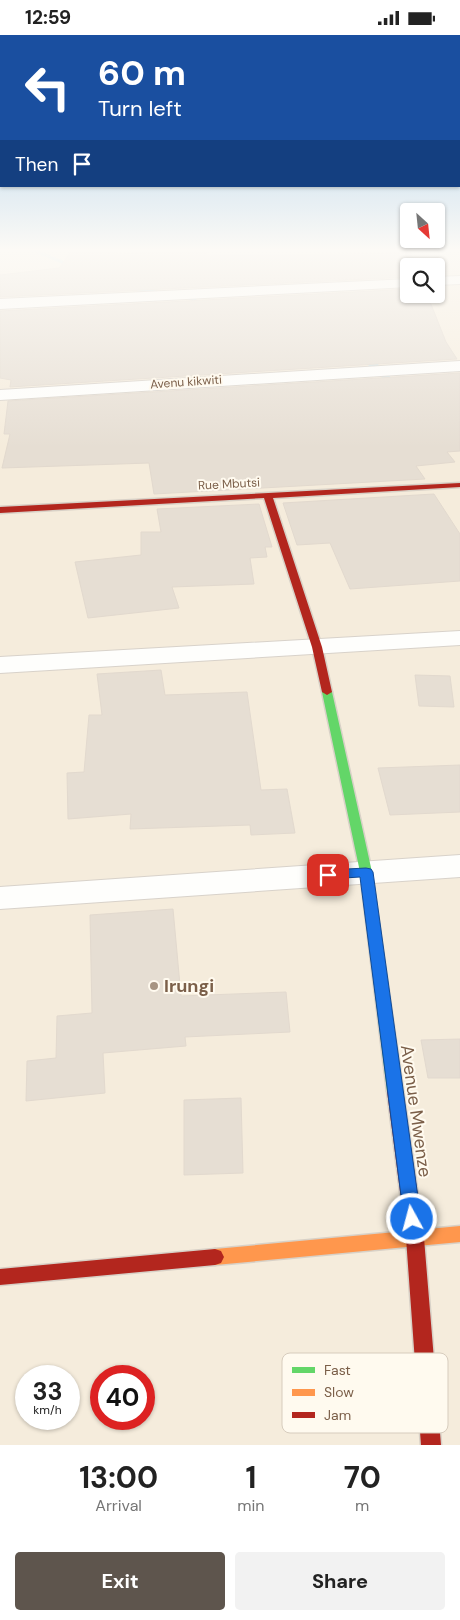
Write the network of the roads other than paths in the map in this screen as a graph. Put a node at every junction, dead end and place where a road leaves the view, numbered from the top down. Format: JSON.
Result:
{"nodes":[{"id":1,"x":460,"y":366,"type":"edge"},
{"id":2,"x":0,"y":395,"type":"edge"},
{"id":3,"x":460,"y":485,"type":"edge"},
{"id":4,"x":268,"y":496,"type":"junction"},
{"id":5,"x":0,"y":510,"type":"edge"},
{"id":6,"x":460,"y":638,"type":"edge"},
{"id":7,"x":317,"y":647,"type":"junction"},
{"id":8,"x":0,"y":665,"type":"edge"},
{"id":9,"x":460,"y":866,"type":"edge"},
{"id":10,"x":366,"y":872,"type":"junction"},
{"id":11,"x":0,"y":898,"type":"edge"},
{"id":12,"x":460,"y":1234,"type":"edge"},
{"id":13,"x":415,"y":1238,"type":"junction"},
{"id":14,"x":0,"y":1277,"type":"edge"},
{"id":15,"x":424,"y":1353,"type":"edge"}],
"edges":[{"from":1,"to":2,"type":"street","name":"Avenu kikwiti"},
{"from":3,"to":4,"type":"street","name":"Rue Mbutsi"},
{"from":4,"to":5,"type":"street","name":"Rue Mbutsi"},
{"from":4,"to":7,"type":"street","name":"Avenue Mwenze"},
{"from":6,"to":7,"type":"street"},
{"from":7,"to":8,"type":"street"},
{"from":7,"to":10,"type":"street","name":"Avenue Mwenze"},
{"from":9,"to":10,"type":"street"},
{"from":10,"to":11,"type":"street"},
{"from":10,"to":13,"type":"street","name":"Avenue Mwenze"},
{"from":12,"to":13,"type":"street"},
{"from":13,"to":14,"type":"street"},
{"from":13,"to":15,"type":"street","name":"Avenue Mwenze"}]}
